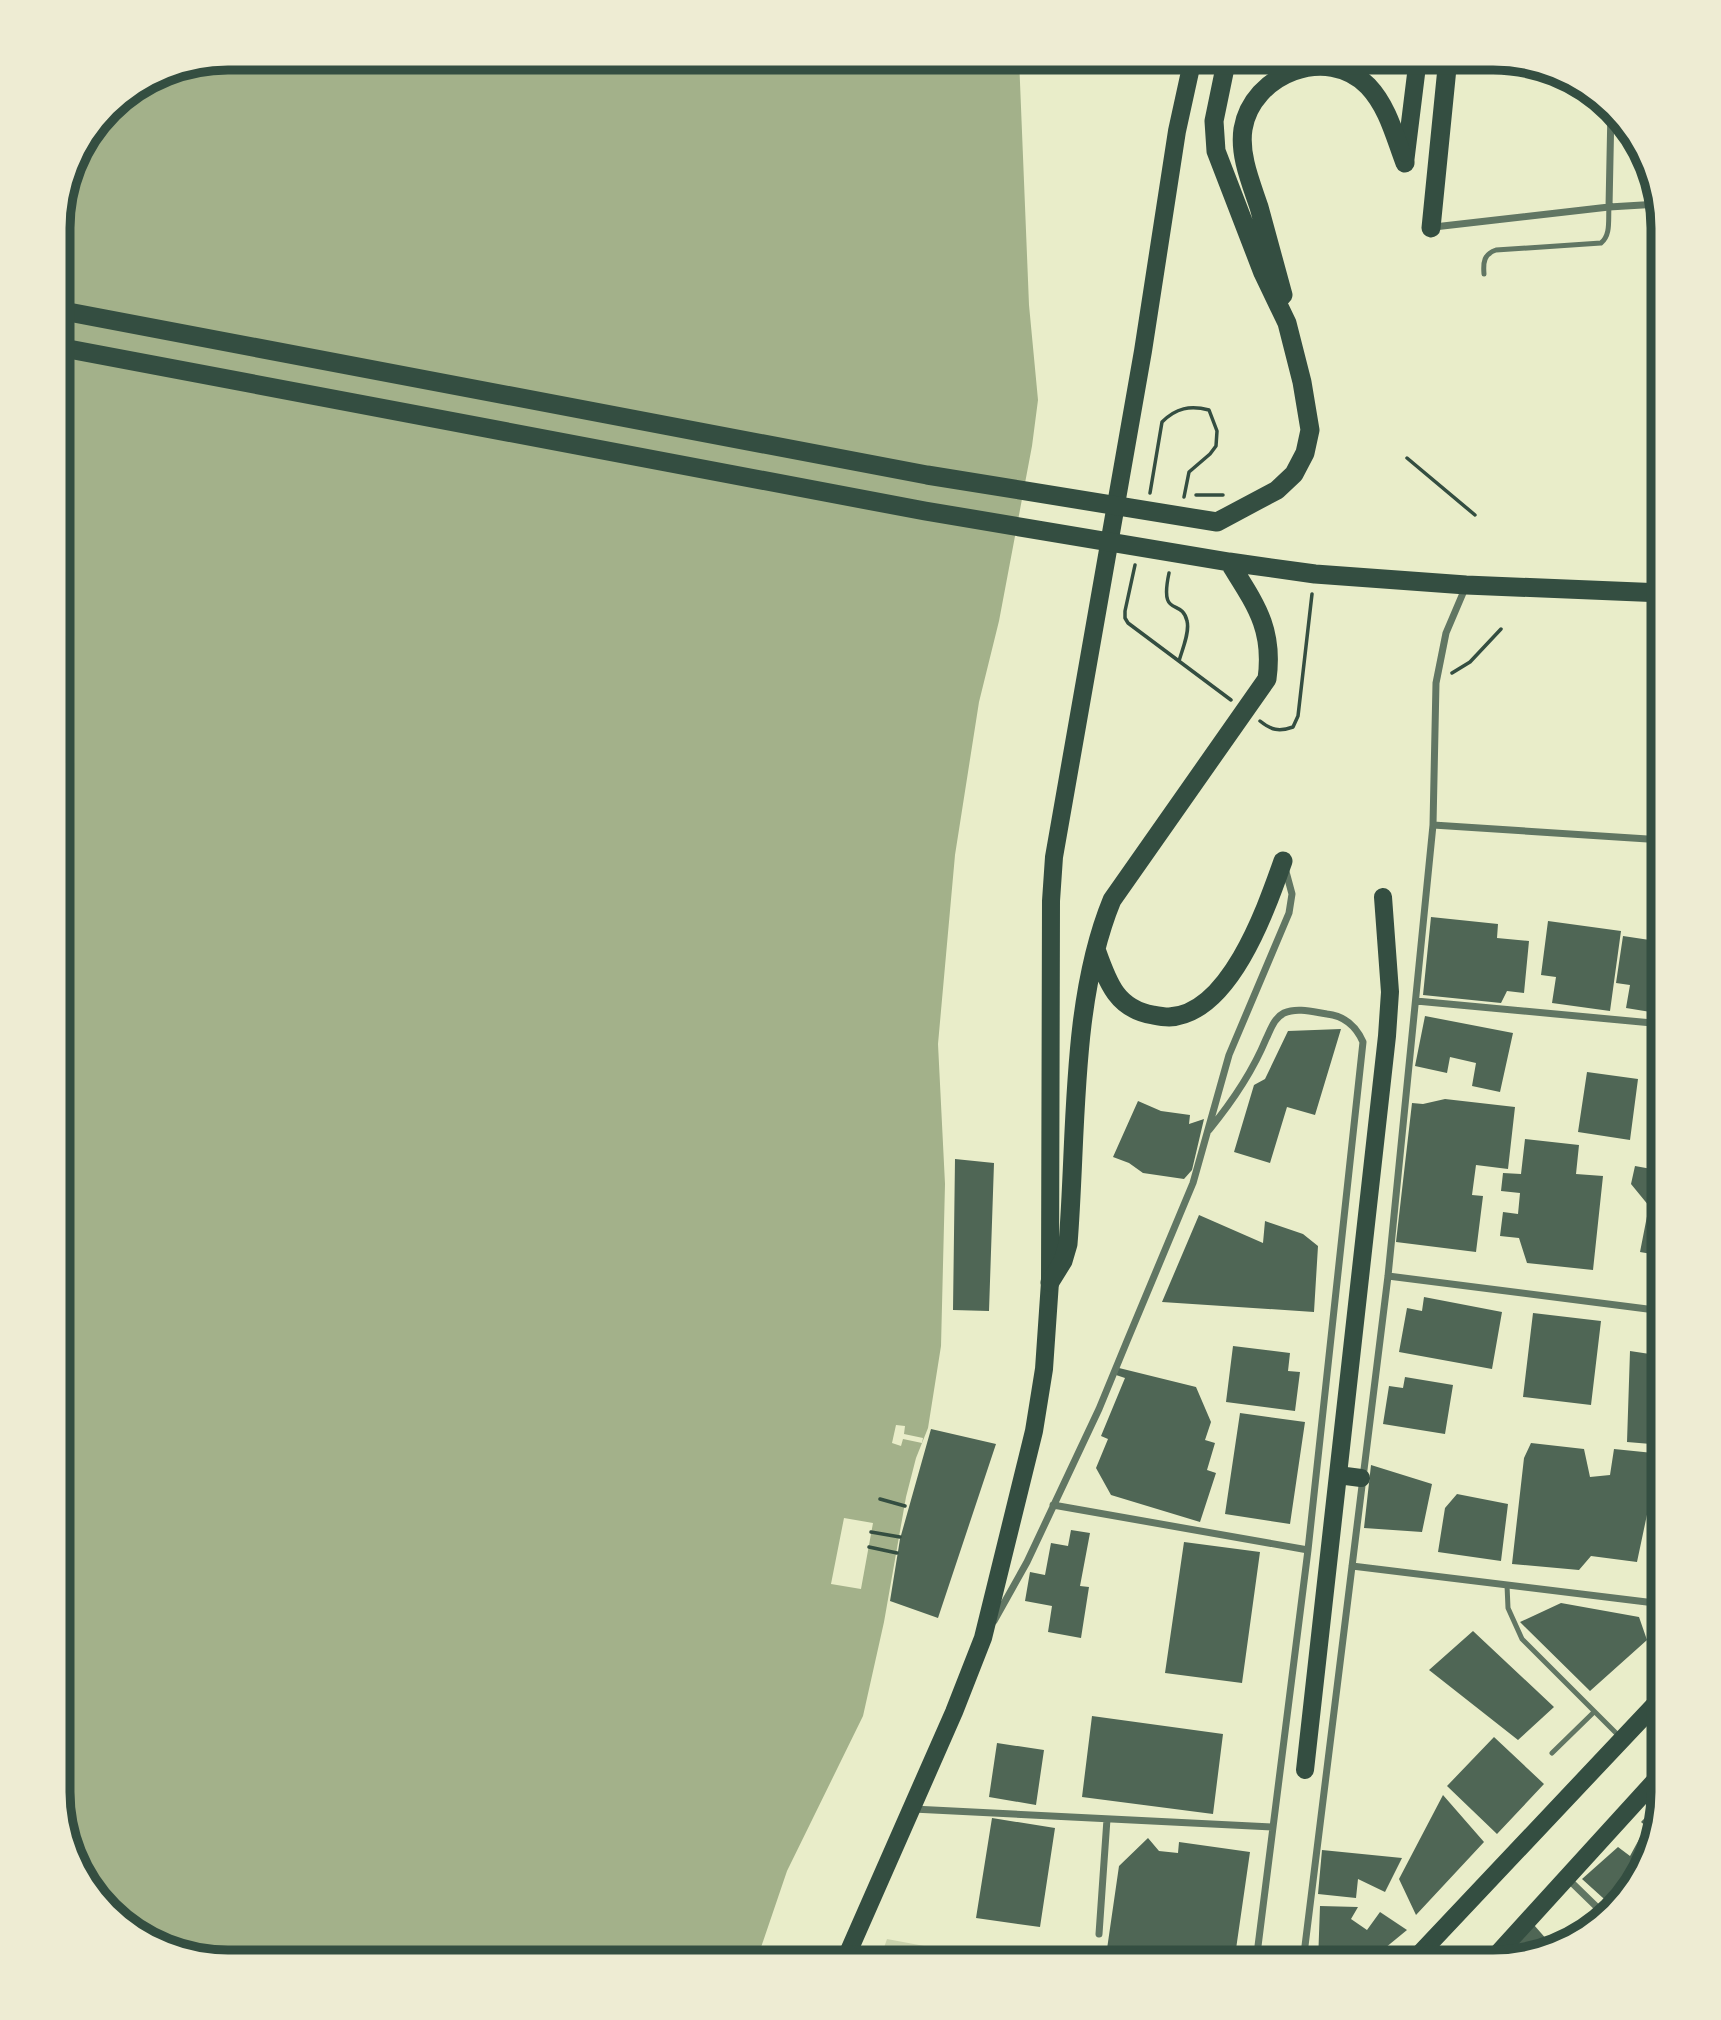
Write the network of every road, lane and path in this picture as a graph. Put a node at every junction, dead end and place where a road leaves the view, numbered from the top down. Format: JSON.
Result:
{"nodes":[{"id":1,"x":1190,"y":70,"type":"edge"},
{"id":2,"x":1225,"y":70,"type":"edge"},
{"id":3,"x":1291,"y":70,"type":"edge"},
{"id":4,"x":1339,"y":70,"type":"edge"},
{"id":5,"x":1417,"y":70,"type":"edge"},
{"id":6,"x":1447,"y":70,"type":"edge"},
{"id":7,"x":1611,"y":126,"type":"edge"},
{"id":8,"x":1405,"y":163,"type":"joint"},
{"id":9,"x":1649,"y":205,"type":"edge"},
{"id":10,"x":1609,"y":208,"type":"junction"},
{"id":11,"x":1431,"y":228,"type":"joint"},
{"id":12,"x":1484,"y":274,"type":"dead end"},
{"id":13,"x":70,"y":312,"type":"edge"},
{"id":14,"x":1287,"y":323,"type":"junction"},
{"id":15,"x":70,"y":349,"type":"edge"},
{"id":16,"x":1407,"y":458,"type":"dead end"},
{"id":17,"x":1188,"y":472,"type":"dead end"},
{"id":18,"x":1149,"y":498,"type":"dead end"},
{"id":19,"x":1475,"y":515,"type":"dead end"},
{"id":20,"x":1137,"y":552,"type":"dead end"},
{"id":21,"x":1229,"y":562,"type":"junction"},
{"id":22,"x":1315,"y":574,"type":"junction"},
{"id":23,"x":1167,"y":582,"type":"dead end"},
{"id":24,"x":1466,"y":585,"type":"junction"},
{"id":25,"x":1651,"y":593,"type":"edge"},
{"id":26,"x":1501,"y":629,"type":"dead end"},
{"id":27,"x":1179,"y":661,"type":"junction"},
{"id":28,"x":1469,"y":662,"type":"dead end"},
{"id":29,"x":1239,"y":706,"type":"dead end"},
{"id":30,"x":1259,"y":721,"type":"dead end"},
{"id":31,"x":1433,"y":825,"type":"junction"},
{"id":32,"x":1651,"y":839,"type":"edge"},
{"id":33,"x":1283,"y":861,"type":"joint"},
{"id":34,"x":1383,"y":897,"type":"dead end"},
{"id":35,"x":1096,"y":947,"type":"junction"},
{"id":36,"x":1416,"y":1001,"type":"junction"},
{"id":37,"x":1651,"y":1023,"type":"edge"},
{"id":38,"x":1209,"y":1130,"type":"junction"},
{"id":39,"x":1388,"y":1276,"type":"junction"},
{"id":40,"x":1050,"y":1282,"type":"junction"},
{"id":41,"x":1651,"y":1309,"type":"edge"},
{"id":42,"x":1338,"y":1475,"type":"junction"},
{"id":43,"x":1361,"y":1478,"type":"junction"},
{"id":44,"x":880,"y":1499,"type":"dead end"},
{"id":45,"x":1053,"y":1505,"type":"junction"},
{"id":46,"x":905,"y":1506,"type":"dead end"},
{"id":47,"x":871,"y":1532,"type":"dead end"},
{"id":48,"x":900,"y":1537,"type":"dead end"},
{"id":49,"x":869,"y":1547,"type":"dead end"},
{"id":50,"x":1308,"y":1550,"type":"junction"},
{"id":51,"x":897,"y":1553,"type":"dead end"},
{"id":52,"x":1352,"y":1566,"type":"junction"},
{"id":53,"x":1507,"y":1584,"type":"junction"},
{"id":54,"x":1651,"y":1602,"type":"edge"},
{"id":55,"x":983,"y":1638,"type":"junction"},
{"id":56,"x":1651,"y":1709,"type":"edge"},
{"id":57,"x":1594,"y":1712,"type":"junction"},
{"id":58,"x":1622,"y":1739,"type":"junction"},
{"id":59,"x":1552,"y":1753,"type":"dead end"},
{"id":60,"x":1305,"y":1770,"type":"dead end"},
{"id":61,"x":1651,"y":1785,"type":"edge"},
{"id":62,"x":912,"y":1810,"type":"junction"},
{"id":63,"x":1107,"y":1819,"type":"junction"},
{"id":64,"x":1273,"y":1827,"type":"junction"},
{"id":65,"x":1567,"y":1879,"type":"junction"},
{"id":66,"x":1599,"y":1909,"type":"edge"},
{"id":67,"x":1098,"y":1934,"type":"dead end"},
{"id":68,"x":849,"y":1950,"type":"edge"},
{"id":69,"x":1258,"y":1950,"type":"edge"},
{"id":70,"x":1304,"y":1950,"type":"edge"},
{"id":71,"x":1423,"y":1950,"type":"edge"},
{"id":72,"x":1502,"y":1950,"type":"edge"}],
"edges":[{"from":1,"to":40,"type":"main road"},
{"from":2,"to":14,"type":"highway"},
{"from":3,"to":14,"type":"highway"},
{"from":4,"to":8,"type":"highway"},
{"from":5,"to":8,"type":"main road"},
{"from":6,"to":11,"type":"highway"},
{"from":7,"to":10,"type":"street"},
{"from":9,"to":10,"type":"street"},
{"from":10,"to":11,"type":"street"},
{"from":10,"to":12,"type":"lane"},
{"from":13,"to":14,"type":"highway"},
{"from":15,"to":21,"type":"highway"},
{"from":16,"to":19,"type":"path"},
{"from":17,"to":18,"type":"path"},
{"from":20,"to":27,"type":"path"},
{"from":21,"to":22,"type":"highway"},
{"from":21,"to":35,"type":"highway"},
{"from":22,"to":24,"type":"highway"},
{"from":22,"to":30,"type":"path"},
{"from":23,"to":27,"type":"path"},
{"from":24,"to":25,"type":"highway"},
{"from":24,"to":31,"type":"street"},
{"from":26,"to":28,"type":"path"},
{"from":27,"to":29,"type":"path"},
{"from":31,"to":32,"type":"street"},
{"from":31,"to":36,"type":"street"},
{"from":33,"to":35,"type":"highway"},
{"from":33,"to":38,"type":"street"},
{"from":34,"to":42,"type":"main road"},
{"from":35,"to":40,"type":"highway"},
{"from":36,"to":37,"type":"street"},
{"from":36,"to":39,"type":"street"},
{"from":38,"to":45,"type":"street"},
{"from":38,"to":50,"type":"street"},
{"from":39,"to":41,"type":"street"},
{"from":39,"to":43,"type":"street"},
{"from":40,"to":55,"type":"main road"},
{"from":42,"to":43,"type":"main road"},
{"from":42,"to":60,"type":"main road"},
{"from":43,"to":52,"type":"street"},
{"from":44,"to":46,"type":"path"},
{"from":45,"to":50,"type":"street"},
{"from":45,"to":55,"type":"street"},
{"from":47,"to":48,"type":"path"},
{"from":49,"to":51,"type":"path"},
{"from":50,"to":64,"type":"street"},
{"from":52,"to":53,"type":"street"},
{"from":52,"to":70,"type":"street"},
{"from":53,"to":54,"type":"street"},
{"from":53,"to":57,"type":"lane"},
{"from":55,"to":62,"type":"main road"},
{"from":56,"to":58,"type":"main road"},
{"from":57,"to":58,"type":"lane"},
{"from":57,"to":59,"type":"lane"},
{"from":58,"to":71,"type":"main road"},
{"from":61,"to":65,"type":"main road"},
{"from":62,"to":63,"type":"street"},
{"from":62,"to":68,"type":"main road"},
{"from":63,"to":64,"type":"street"},
{"from":63,"to":67,"type":"street"},
{"from":64,"to":69,"type":"street"},
{"from":65,"to":66,"type":"street"},
{"from":65,"to":72,"type":"main road"}]}
